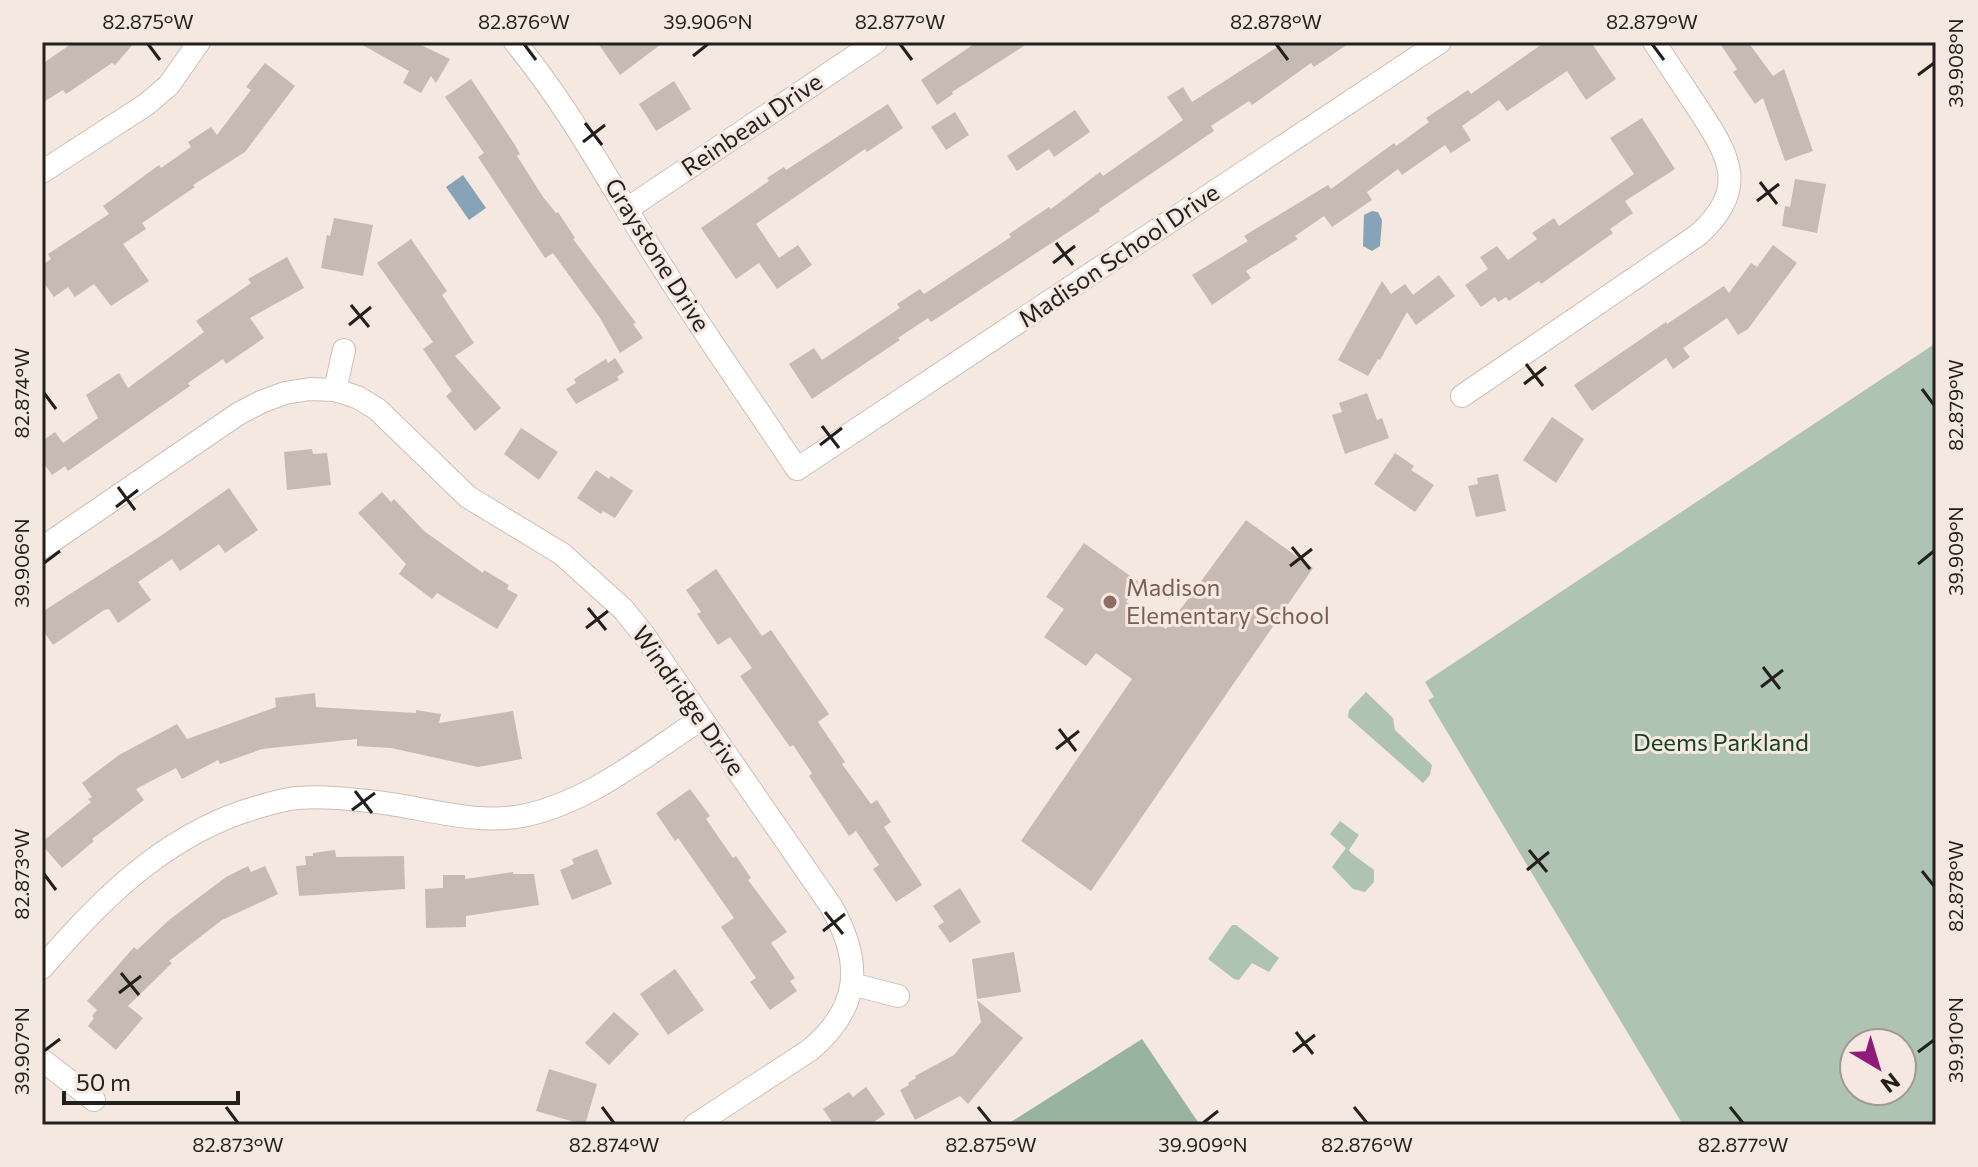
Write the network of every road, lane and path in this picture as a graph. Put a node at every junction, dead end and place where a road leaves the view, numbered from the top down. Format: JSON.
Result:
{"nodes":[{"id":1,"x":199,"y":42,"type":"edge"},
{"id":2,"x":515,"y":42,"type":"edge"},
{"id":3,"x":876,"y":42,"type":"edge"},
{"id":4,"x":1440,"y":42,"type":"edge"},
{"id":5,"x":1654,"y":42,"type":"edge"},
{"id":6,"x":42,"y":172,"type":"edge"},
{"id":7,"x":627,"y":209,"type":"junction"},
{"id":8,"x":344,"y":350,"type":"dead end"},
{"id":9,"x":335,"y":390,"type":"junction"},
{"id":10,"x":1462,"y":396,"type":"dead end"},
{"id":11,"x":797,"y":469,"type":"joint"},
{"id":12,"x":42,"y":548,"type":"edge"},
{"id":13,"x":701,"y":719,"type":"junction"},
{"id":14,"x":42,"y":968,"type":"edge"},
{"id":15,"x":852,"y":984,"type":"junction"},
{"id":16,"x":898,"y":996,"type":"dead end"},
{"id":17,"x":42,"y":1060,"type":"edge"},
{"id":18,"x":94,"y":1100,"type":"dead end"},
{"id":19,"x":695,"y":1125,"type":"edge"}],
"edges":[{"from":1,"to":6,"type":"street"},
{"from":2,"to":7,"type":"street","name":"Graystone Drive"},
{"from":3,"to":7,"type":"street","name":"Reinbeau Drive"},
{"from":4,"to":11,"type":"street","name":"Madison School Drive"},
{"from":5,"to":10,"type":"street"},
{"from":7,"to":11,"type":"street","name":"Graystone Drive"},
{"from":8,"to":9,"type":"street"},
{"from":9,"to":12,"type":"street"},
{"from":9,"to":13,"type":"street","name":"Windridge Drive"},
{"from":13,"to":14,"type":"street"},
{"from":13,"to":15,"type":"street","name":"Windridge Drive"},
{"from":15,"to":16,"type":"street"},
{"from":15,"to":19,"type":"street"},
{"from":17,"to":18,"type":"street"}]}
